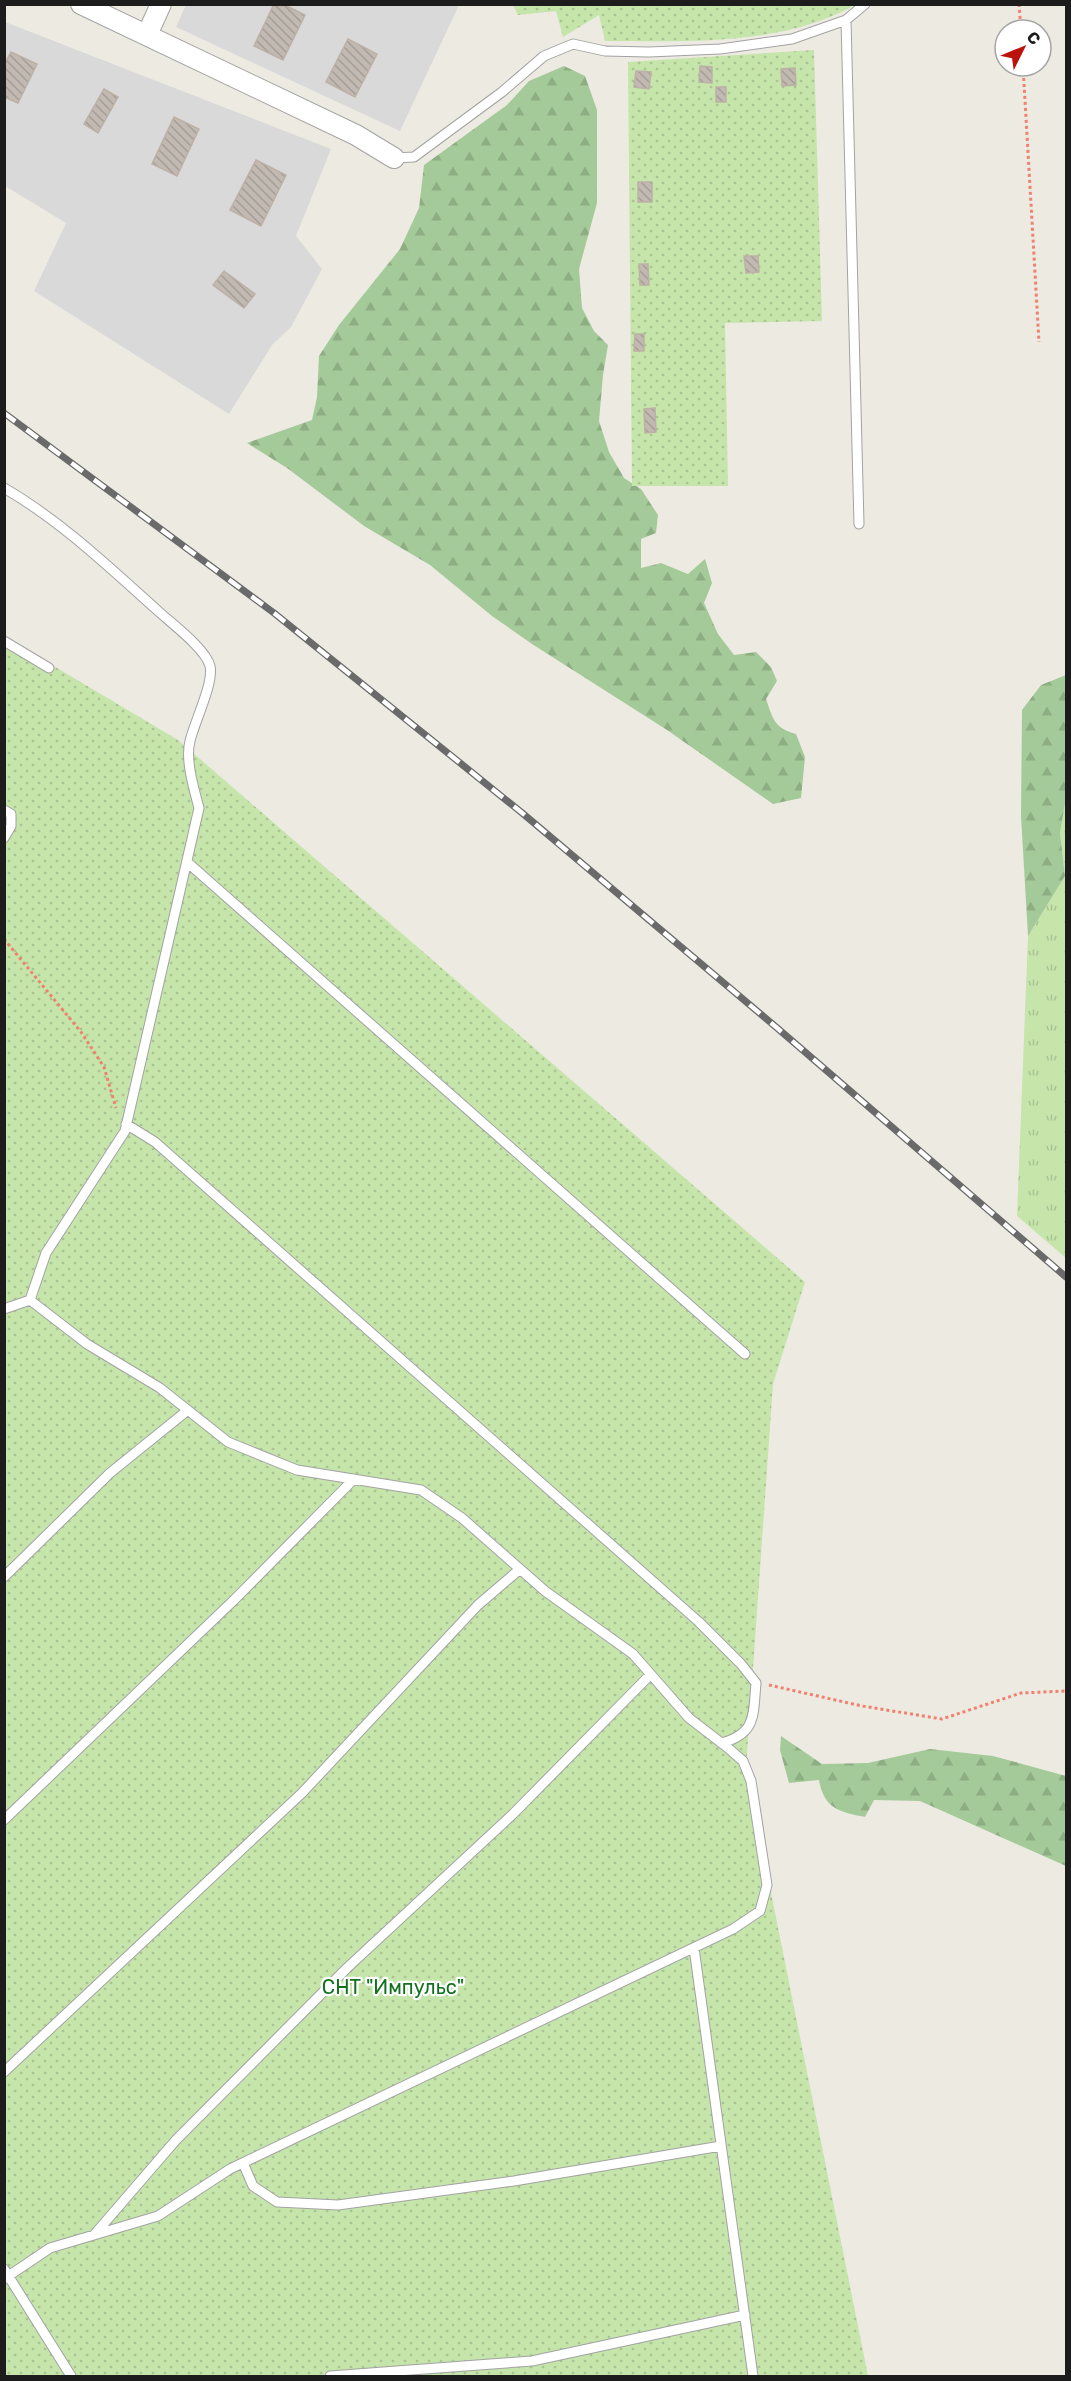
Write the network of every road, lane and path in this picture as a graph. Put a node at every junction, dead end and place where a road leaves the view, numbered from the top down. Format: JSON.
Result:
{"nodes":[{"id":1,"x":81,"y":4,"type":"edge"},
{"id":2,"x":161,"y":4,"type":"edge"},
{"id":3,"x":864,"y":4,"type":"edge"},
{"id":4,"x":846,"y":20,"type":"junction"},
{"id":5,"x":147,"y":35,"type":"junction"},
{"id":6,"x":1024,"y":78,"type":"edge"},
{"id":7,"x":394,"y":158,"type":"joint"},
{"id":8,"x":1039,"y":342,"type":"dead end"},
{"id":9,"x":4,"y":488,"type":"edge"},
{"id":10,"x":859,"y":524,"type":"dead end"},
{"id":11,"x":4,"y":641,"type":"edge"},
{"id":12,"x":49,"y":668,"type":"dead end"},
{"id":13,"x":4,"y":810,"type":"edge"},
{"id":14,"x":4,"y":838,"type":"edge"},
{"id":15,"x":187,"y":862,"type":"junction"},
{"id":16,"x":4,"y":939,"type":"edge"},
{"id":17,"x":126,"y":1124,"type":"junction"},
{"id":18,"x":30,"y":1300,"type":"junction"},
{"id":19,"x":4,"y":1309,"type":"edge"},
{"id":20,"x":745,"y":1354,"type":"dead end"},
{"id":21,"x":188,"y":1410,"type":"junction"},
{"id":22,"x":354,"y":1479,"type":"junction"},
{"id":23,"x":520,"y":1569,"type":"junction"},
{"id":24,"x":4,"y":1576,"type":"edge"},
{"id":25,"x":651,"y":1675,"type":"junction"},
{"id":26,"x":756,"y":1683,"type":"junction"},
{"id":27,"x":1066,"y":1691,"type":"edge"},
{"id":28,"x":722,"y":1743,"type":"junction"},
{"id":29,"x":4,"y":1820,"type":"edge"},
{"id":30,"x":694,"y":1947,"type":"junction"},
{"id":31,"x":4,"y":2072,"type":"edge"},
{"id":32,"x":722,"y":2146,"type":"junction"},
{"id":33,"x":243,"y":2163,"type":"junction"},
{"id":34,"x":94,"y":2235,"type":"junction"},
{"id":35,"x":6,"y":2275,"type":"edge"},
{"id":36,"x":745,"y":2315,"type":"junction"},
{"id":37,"x":71,"y":2376,"type":"edge"},
{"id":38,"x":330,"y":2376,"type":"edge"},
{"id":39,"x":753,"y":2376,"type":"edge"}],
"edges":[{"from":1,"to":5,"type":"street"},
{"from":2,"to":5,"type":"street"},
{"from":3,"to":4,"type":"lane"},
{"from":4,"to":7,"type":"lane"},
{"from":4,"to":10,"type":"lane"},
{"from":5,"to":7,"type":"street"},
{"from":6,"to":8,"type":"path"},
{"from":9,"to":15,"type":"lane"},
{"from":11,"to":12,"type":"lane"},
{"from":13,"to":14,"type":"lane"},
{"from":15,"to":17,"type":"lane"},
{"from":15,"to":20,"type":"lane"},
{"from":16,"to":17,"type":"path"},
{"from":17,"to":18,"type":"lane"},
{"from":17,"to":26,"type":"lane"},
{"from":18,"to":19,"type":"lane"},
{"from":18,"to":21,"type":"lane"},
{"from":21,"to":22,"type":"lane"},
{"from":21,"to":24,"type":"lane"},
{"from":22,"to":23,"type":"lane"},
{"from":22,"to":29,"type":"lane"},
{"from":23,"to":25,"type":"lane"},
{"from":23,"to":31,"type":"lane"},
{"from":25,"to":28,"type":"lane"},
{"from":25,"to":34,"type":"lane"},
{"from":26,"to":27,"type":"path"},
{"from":26,"to":28,"type":"lane"},
{"from":28,"to":30,"type":"lane"},
{"from":30,"to":32,"type":"lane"},
{"from":30,"to":33,"type":"lane"},
{"from":32,"to":33,"type":"lane"},
{"from":32,"to":36,"type":"lane"},
{"from":33,"to":34,"type":"lane"},
{"from":34,"to":35,"type":"lane"},
{"from":35,"to":37,"type":"lane"},
{"from":36,"to":38,"type":"lane"},
{"from":36,"to":39,"type":"lane"}]}
